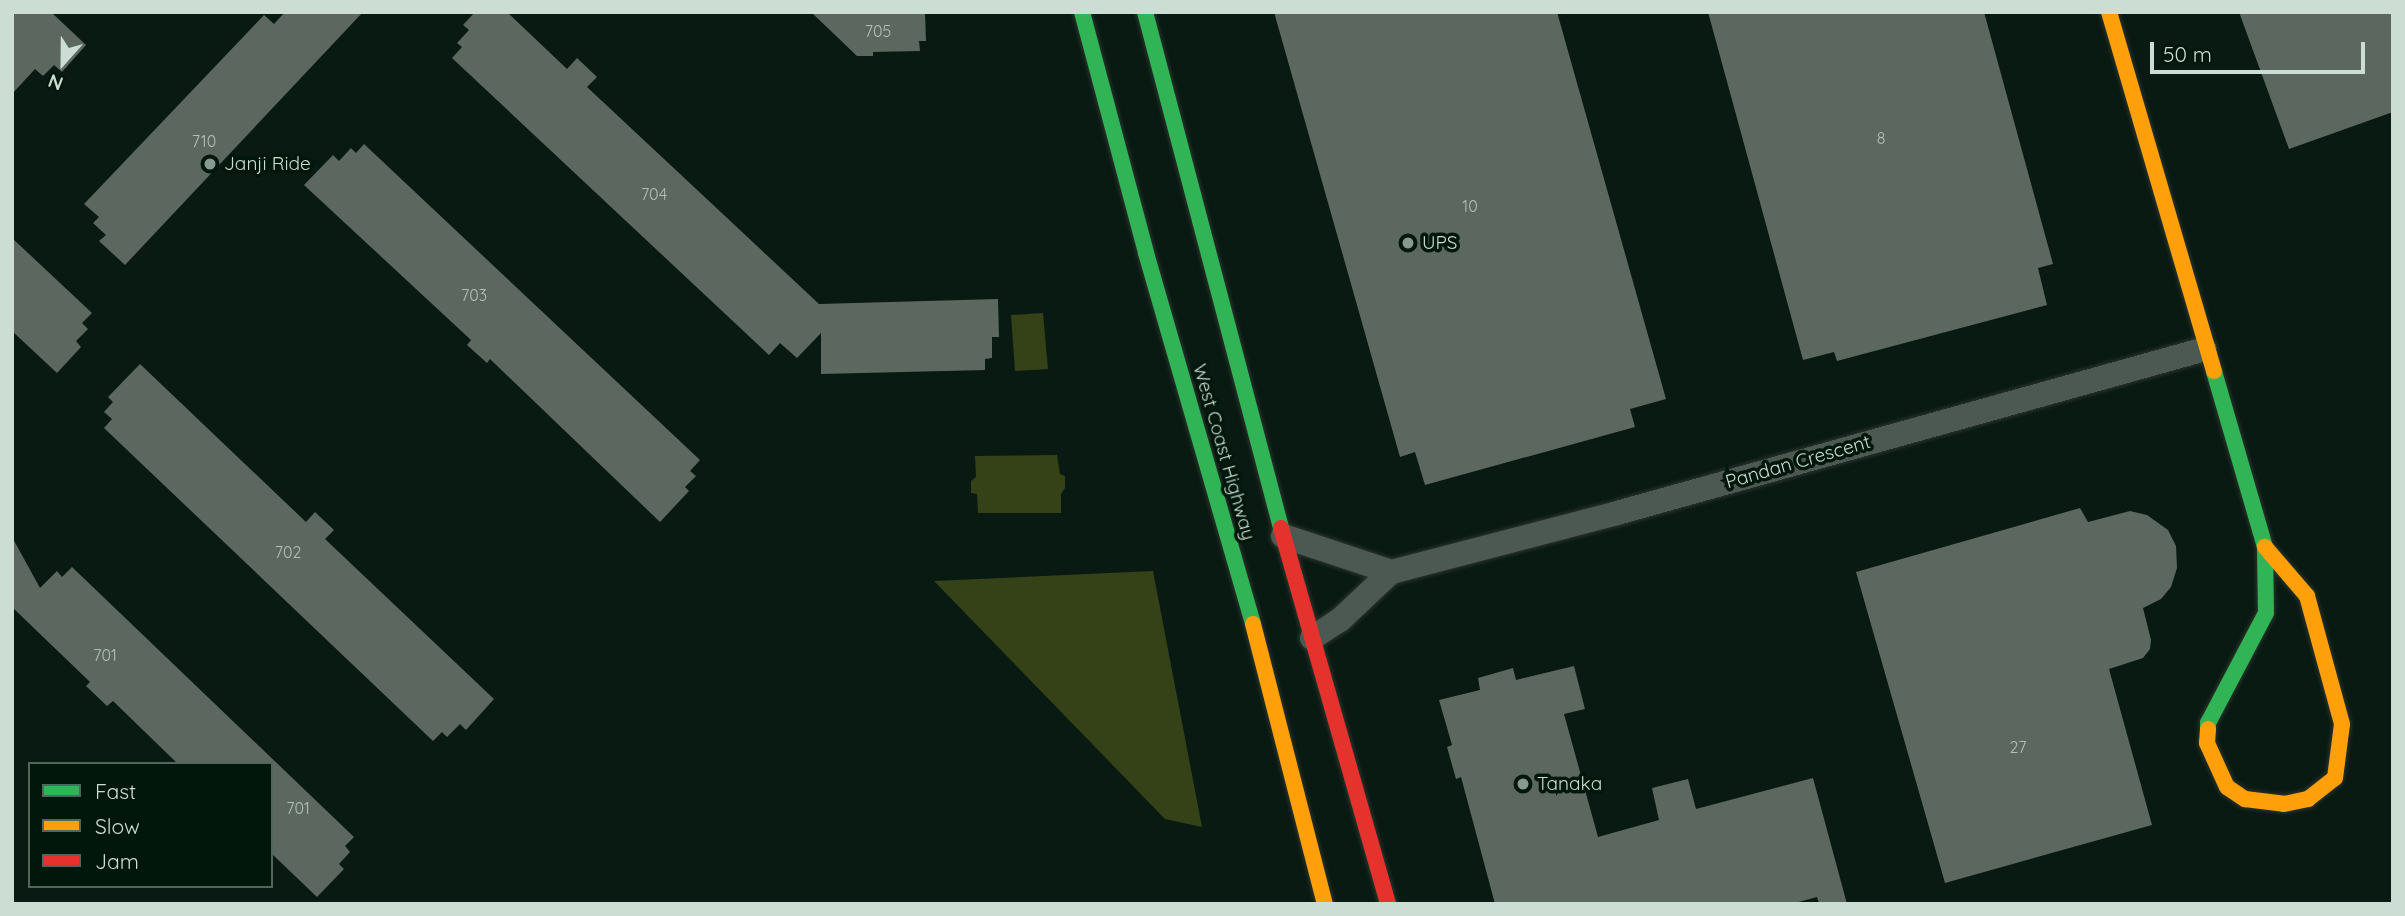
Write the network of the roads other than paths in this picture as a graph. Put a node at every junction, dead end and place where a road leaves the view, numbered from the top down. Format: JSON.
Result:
{"nodes":[{"id":1,"x":1082,"y":12,"type":"edge"},
{"id":2,"x":1145,"y":12,"type":"edge"},
{"id":3,"x":2109,"y":12,"type":"edge"},
{"id":4,"x":2205,"y":349,"type":"junction"},
{"id":5,"x":1283,"y":536,"type":"junction"},
{"id":6,"x":2265,"y":547,"type":"junction"},
{"id":7,"x":1391,"y":572,"type":"junction"},
{"id":8,"x":1312,"y":638,"type":"junction"},
{"id":9,"x":1325,"y":904,"type":"edge"},
{"id":10,"x":1388,"y":904,"type":"edge"}],
"edges":[{"from":1,"to":9,"type":"main road","name":"West Coast Highway"},
{"from":2,"to":5,"type":"main road","name":"West Coast Highway"},
{"from":3,"to":4,"type":"main road"},
{"from":4,"to":6,"type":"main road"},
{"from":4,"to":7,"type":"street","name":"Pandan Crescent"},
{"from":5,"to":7,"type":"street"},
{"from":5,"to":8,"type":"main road","name":"West Coast Highway"},
{"from":6,"to":6,"type":"main road"},
{"from":7,"to":8,"type":"street","name":"Pandan Crescent"},
{"from":8,"to":10,"type":"main road","name":"West Coast Highway"}]}
